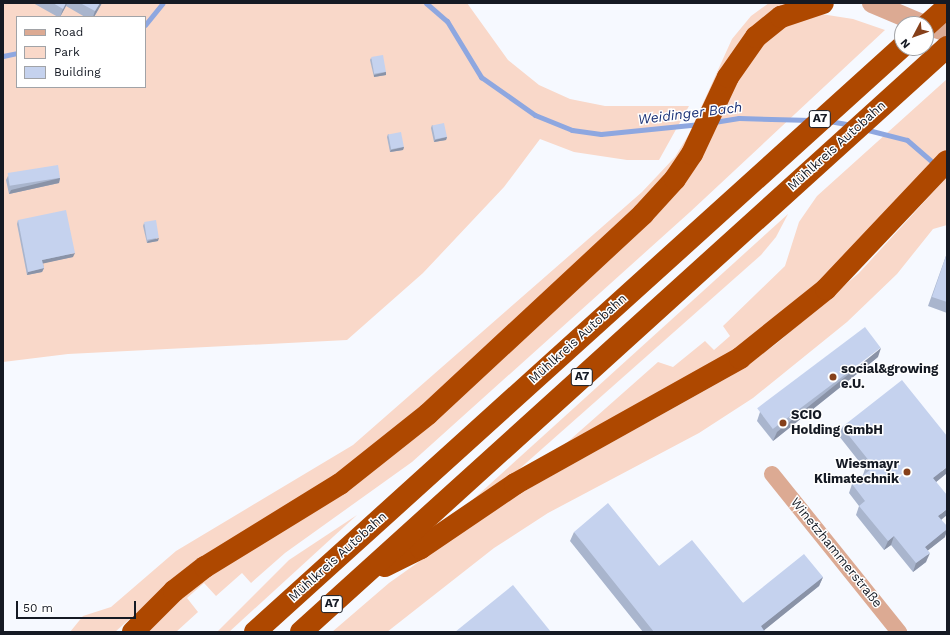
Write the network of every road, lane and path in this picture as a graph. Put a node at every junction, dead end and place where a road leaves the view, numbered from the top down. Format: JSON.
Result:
{"nodes":[{"id":1,"x":823,"y":3,"type":"edge"},
{"id":2,"x":872,"y":3,"type":"edge"},
{"id":3,"x":947,"y":7,"type":"edge"},
{"id":4,"x":903,"y":16,"type":"edge"},
{"id":5,"x":934,"y":18,"type":"edge"},
{"id":6,"x":934,"y":28,"type":"edge"},
{"id":7,"x":947,"y":32,"type":"edge"},
{"id":8,"x":943,"y":51,"type":"edge"},
{"id":9,"x":894,"y":54,"type":"edge"},
{"id":10,"x":947,"y":161,"type":"edge"},
{"id":11,"x":772,"y":474,"type":"dead end"},
{"id":12,"x":362,"y":577,"type":"junction"},
{"id":13,"x":133,"y":632,"type":"edge"},
{"id":14,"x":255,"y":632,"type":"edge"},
{"id":15,"x":301,"y":632,"type":"edge"},
{"id":16,"x":899,"y":632,"type":"edge"}],
"edges":[{"from":1,"to":13,"type":"highway"},
{"from":2,"to":4,"type":"street"},
{"from":3,"to":5,"type":"highway","bridge":true},
{"from":6,"to":7,"type":"street"},
{"from":8,"to":12,"type":"highway","name":"Mühlkreis Autobahn","number":"A7"},
{"from":9,"to":14,"type":"highway","name":"Mühlkreis Autobahn","number":"A7"},
{"from":10,"to":12,"type":"highway"},
{"from":11,"to":16,"type":"street","name":"Winetzhammerstraße"},
{"from":12,"to":15,"type":"highway","name":"Mühlkreis Autobahn","number":"A7"}]}
